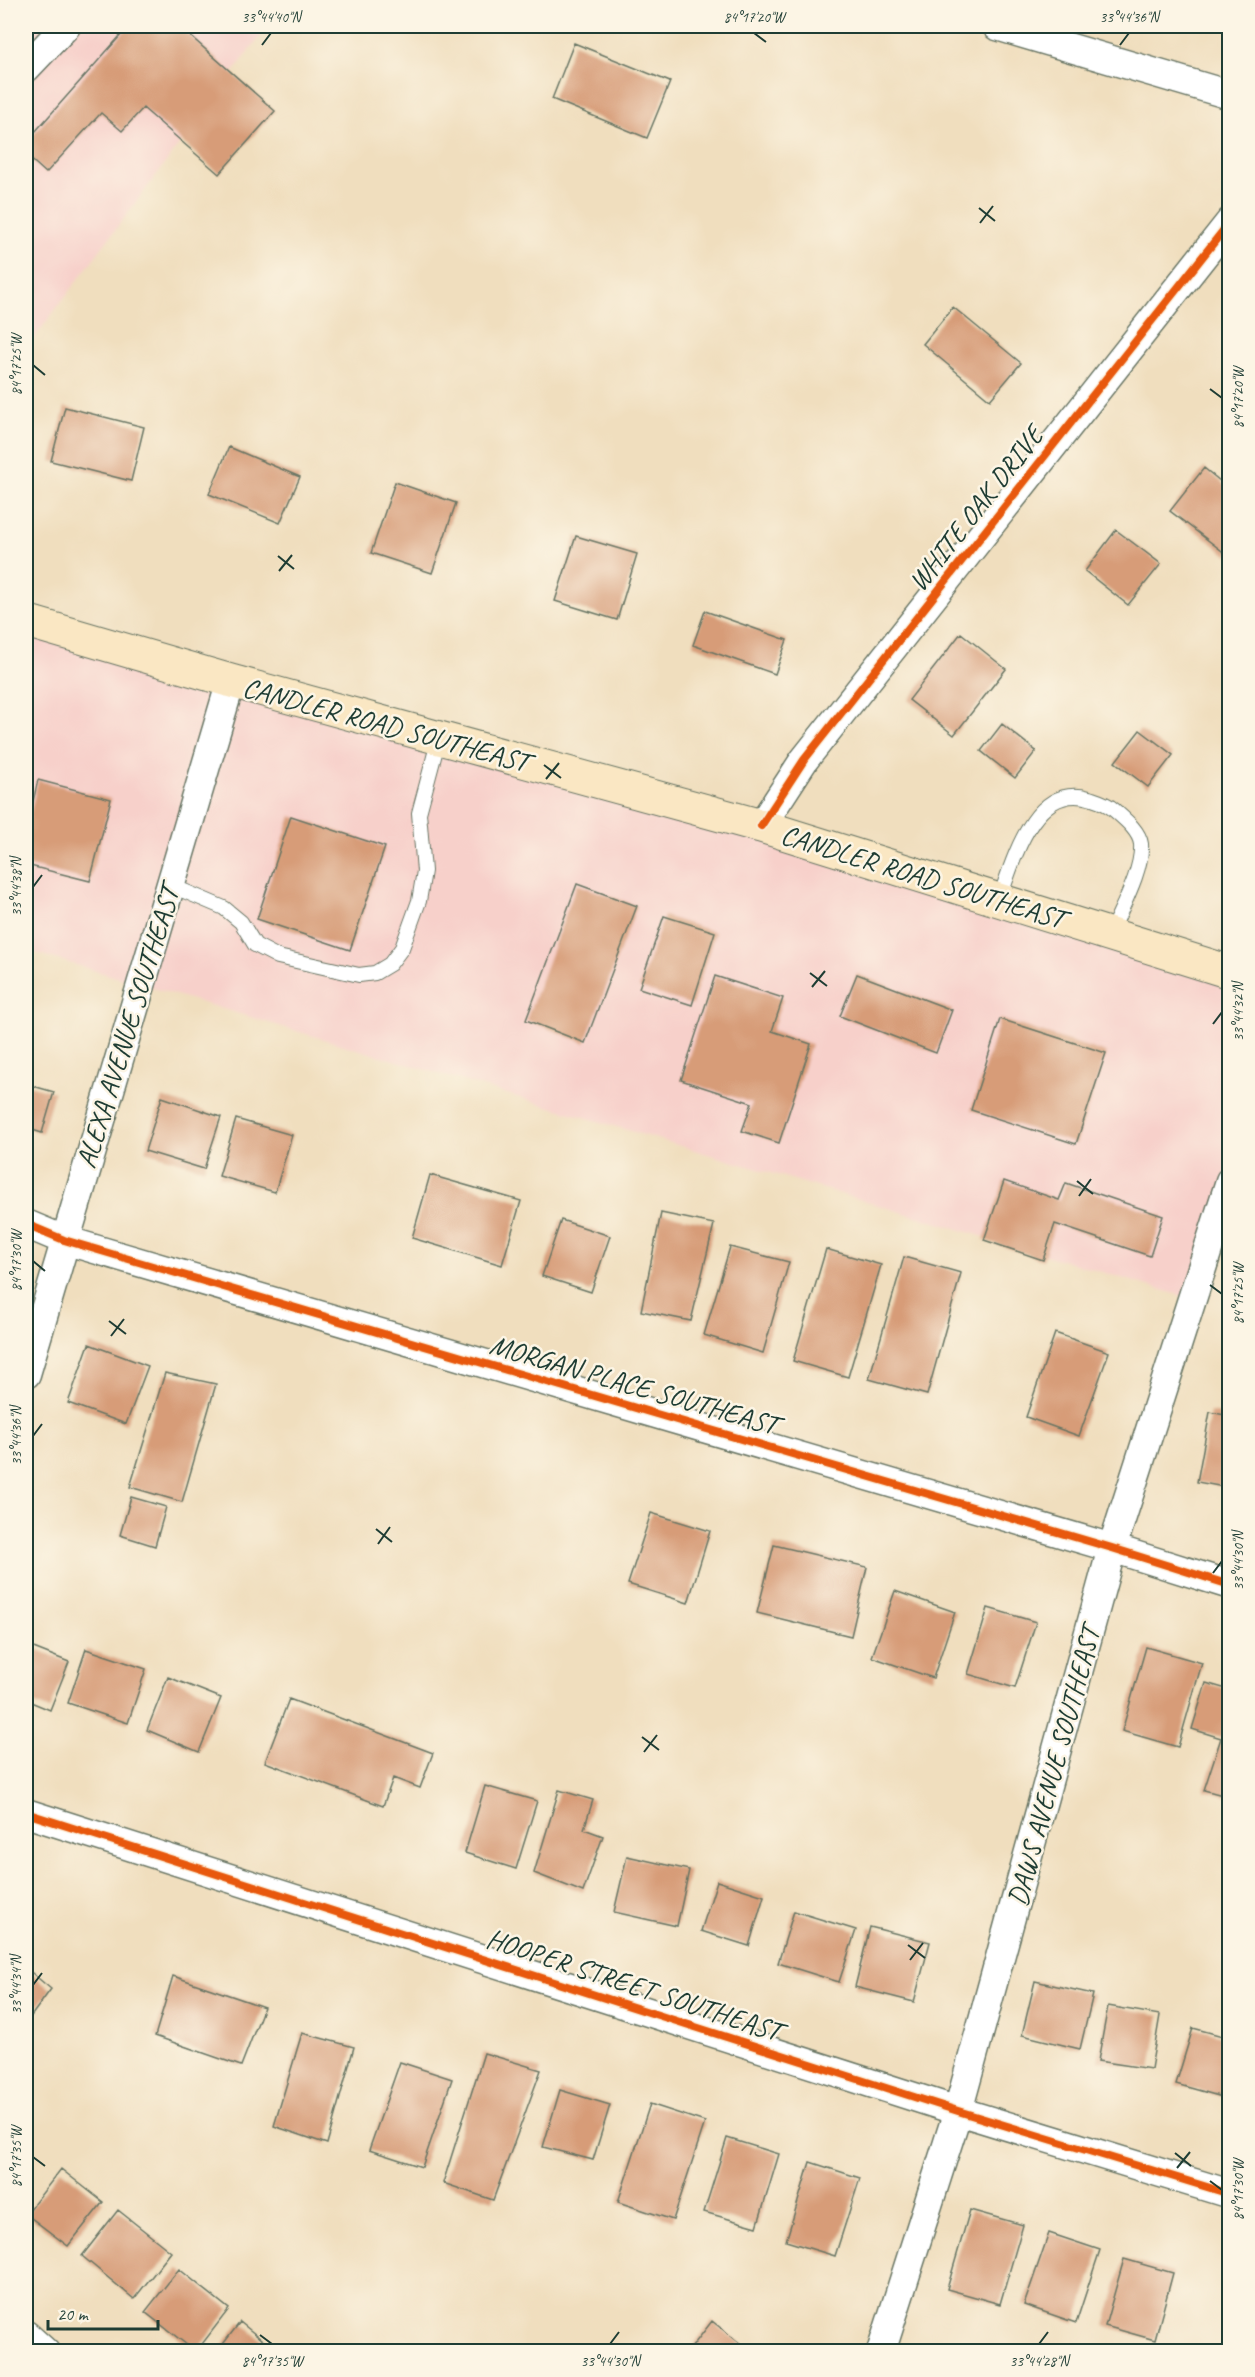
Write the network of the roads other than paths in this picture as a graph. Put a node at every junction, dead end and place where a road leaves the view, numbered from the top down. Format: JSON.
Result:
{"nodes":[{"id":1,"x":66,"y":26,"type":"edge"},
{"id":2,"x":997,"y":26,"type":"edge"},
{"id":3,"x":26,"y":68,"type":"edge"},
{"id":4,"x":1230,"y":95,"type":"edge"},
{"id":5,"x":1230,"y":222,"type":"edge"},
{"id":6,"x":26,"y":621,"type":"edge"},
{"id":7,"x":231,"y":681,"type":"junction"},
{"id":8,"x":439,"y":738,"type":"junction"},
{"id":9,"x":761,"y":826,"type":"junction"},
{"id":10,"x":170,"y":885,"type":"junction"},
{"id":11,"x":999,"y":900,"type":"junction"},
{"id":12,"x":1110,"y":934,"type":"junction"},
{"id":13,"x":1230,"y":972,"type":"edge"},
{"id":14,"x":1230,"y":1181,"type":"edge"},
{"id":15,"x":26,"y":1224,"type":"edge"},
{"id":16,"x":64,"y":1240,"type":"junction"},
{"id":17,"x":26,"y":1374,"type":"edge"},
{"id":18,"x":1112,"y":1548,"type":"junction"},
{"id":19,"x":1230,"y":1585,"type":"edge"},
{"id":20,"x":26,"y":1813,"type":"edge"},
{"id":21,"x":958,"y":2111,"type":"junction"},
{"id":22,"x":1230,"y":2194,"type":"edge"},
{"id":23,"x":26,"y":2335,"type":"edge"},
{"id":24,"x":45,"y":2352,"type":"edge"},
{"id":25,"x":881,"y":2352,"type":"edge"}],
"edges":[{"from":1,"to":3,"type":"street"},
{"from":2,"to":4,"type":"street"},
{"from":5,"to":9,"type":"street","name":"WHITE OAK DRIVE"},
{"from":6,"to":7,"type":"main road","name":"CANDLER ROAD SOUTHEAST"},
{"from":7,"to":8,"type":"main road","name":"CANDLER ROAD SOUTHEAST"},
{"from":7,"to":10,"type":"street","name":"ALEXA AVENUE SOUTHEAST"},
{"from":8,"to":9,"type":"main road","name":"CANDLER ROAD SOUTHEAST"},
{"from":8,"to":10,"type":"lane"},
{"from":9,"to":11,"type":"main road","name":"CANDLER ROAD SOUTHEAST"},
{"from":10,"to":16,"type":"street","name":"ALEXA AVENUE SOUTHEAST"},
{"from":11,"to":12,"type":"main road","name":"CANDLER ROAD SOUTHEAST"},
{"from":11,"to":12,"type":"lane"},
{"from":12,"to":13,"type":"main road","name":"CANDLER ROAD SOUTHEAST"},
{"from":14,"to":18,"type":"street","name":"DAWS AVENUE SOUTHEAST"},
{"from":15,"to":16,"type":"street","name":"MORGAN PLACE SOUTHEAST"},
{"from":16,"to":17,"type":"street","name":"ALEXA AVENUE SOUTHEAST"},
{"from":16,"to":18,"type":"street","name":"MORGAN PLACE SOUTHEAST"},
{"from":18,"to":19,"type":"street","name":"MORGAN PLACE SOUTHEAST"},
{"from":18,"to":21,"type":"street","name":"DAWS AVENUE SOUTHEAST"},
{"from":20,"to":21,"type":"street","name":"HOOPER STREET SOUTHEAST"},
{"from":21,"to":22,"type":"street","name":"HOOPER STREET SOUTHEAST"},
{"from":21,"to":25,"type":"street","name":"DAWS AVENUE SOUTHEAST"},
{"from":23,"to":24,"type":"street"}]}
